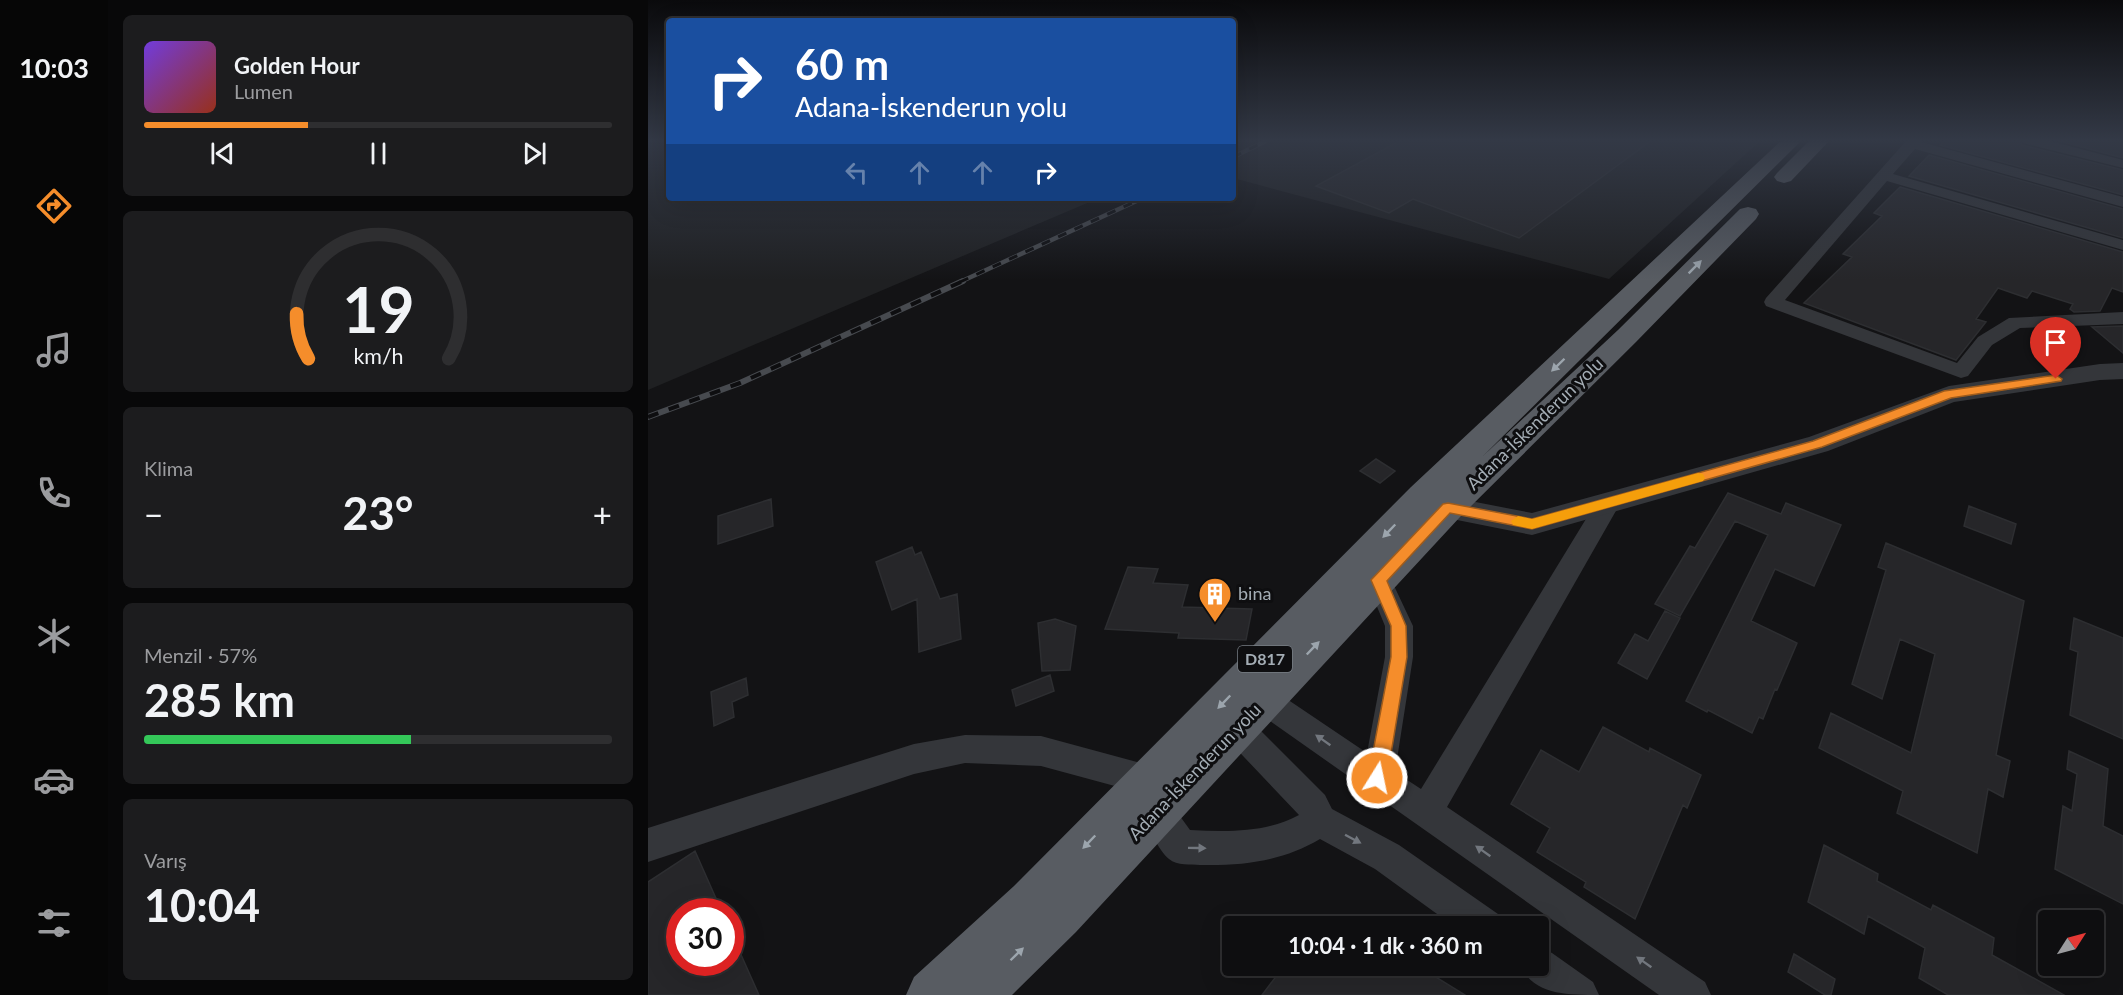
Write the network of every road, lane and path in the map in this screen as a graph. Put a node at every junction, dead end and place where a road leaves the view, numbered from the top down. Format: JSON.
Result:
{"nodes":[{"id":1,"x":1748,"y":186,"type":"edge"},
{"id":2,"x":1775,"y":186,"type":"edge"},
{"id":3,"x":1876,"y":186,"type":"edge"},
{"id":4,"x":1921,"y":186,"type":"edge"},
{"id":5,"x":2069,"y":186,"type":"edge"},
{"id":6,"x":2123,"y":202,"type":"edge"},
{"id":7,"x":2123,"y":245,"type":"edge"},
{"id":8,"x":2123,"y":318,"type":"edge"},
{"id":9,"x":1618,"y":320,"type":"junction"},
{"id":10,"x":2123,"y":371,"type":"edge"},
{"id":11,"x":1436,"y":501,"type":"junction"},
{"id":12,"x":1609,"y":502,"type":"junction"},
{"id":13,"x":1379,"y":580,"type":"junction"},
{"id":14,"x":1264,"y":700,"type":"junction"},
{"id":15,"x":1237,"y":728,"type":"junction"},
{"id":16,"x":1377,"y":778,"type":"junction"},
{"id":17,"x":1152,"y":796,"type":"junction"},
{"id":18,"x":1426,"y":811,"type":"junction"},
{"id":19,"x":1320,"y":822,"type":"junction"},
{"id":20,"x":648,"y":845,"type":"edge"},
{"id":21,"x":1470,"y":916,"type":"edge"},
{"id":22,"x":1549,"y":973,"type":"edge"},
{"id":23,"x":932,"y":995,"type":"edge"},
{"id":24,"x":975,"y":995,"type":"edge"},
{"id":25,"x":1580,"y":995,"type":"edge"},
{"id":26,"x":1692,"y":995,"type":"edge"}],
"edges":[{"from":1,"to":9,"type":"highway","number":"D817"},
{"from":9,"to":2,"type":"highway","name":"Adana-İskenderun yolu","number":"D817","one_way":true},
{"from":3,"to":8,"type":"street"},
{"from":4,"to":7,"type":"street"},
{"from":5,"to":6,"type":"street"},
{"from":9,"to":11,"type":"highway","name":"Adana-İskenderun yolu","number":"D817"},
{"from":10,"to":12,"type":"street"},
{"from":11,"to":12,"type":"street"},
{"from":11,"to":13,"type":"highway","name":"Adana-İskenderun yolu","number":"D817"},
{"from":11,"to":17,"type":"highway","number":"D817","one_way":true},
{"from":12,"to":18,"type":"street"},
{"from":14,"to":13,"type":"highway","name":"Adana-İskenderun yolu","number":"D817","one_way":true},
{"from":13,"to":16,"type":"street"},
{"from":14,"to":15,"type":"highway","name":"Adana-İskenderun yolu","number":"D817"},
{"from":16,"to":14,"type":"street","one_way":true},
{"from":15,"to":17,"type":"highway","name":"Adana-İskenderun yolu","number":"D817"},
{"from":15,"to":19,"type":"street"},
{"from":16,"to":18,"type":"street"},
{"from":17,"to":19,"type":"street","one_way":true},
{"from":17,"to":20,"type":"street"},
{"from":17,"to":23,"type":"highway","number":"D817","one_way":true},
{"from":24,"to":17,"type":"highway","name":"Adana-İskenderun yolu","number":"D817","one_way":true},
{"from":26,"to":18,"type":"street","one_way":true},
{"from":19,"to":21,"type":"street","one_way":true},
{"from":22,"to":25,"type":"street"}]}
